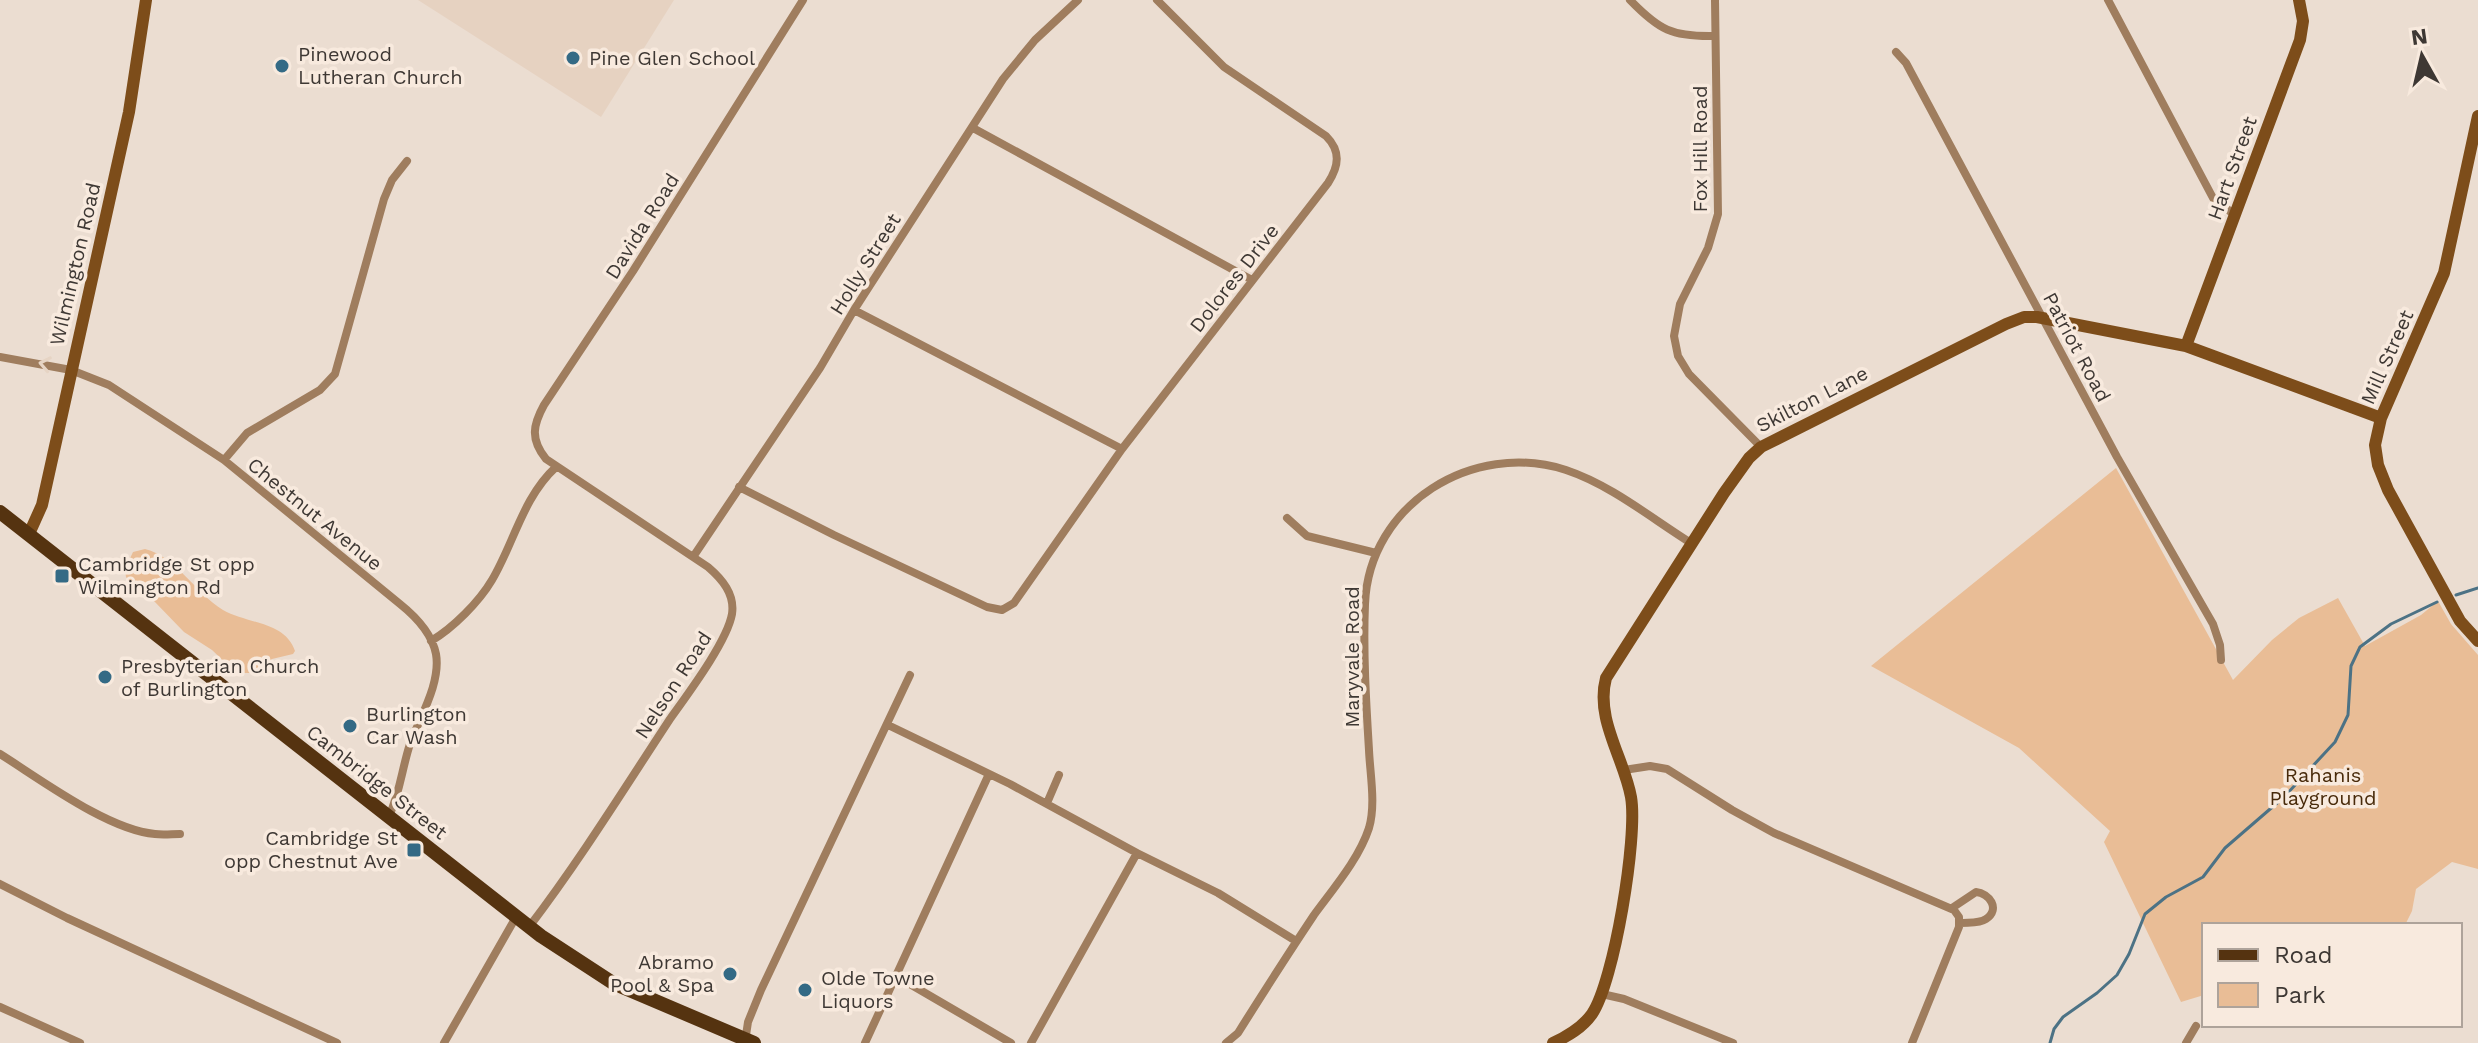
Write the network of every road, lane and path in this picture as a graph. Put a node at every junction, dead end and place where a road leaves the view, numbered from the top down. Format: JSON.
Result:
{"nodes":[{"id":1,"x":146,"y":0,"type":"edge"},
{"id":2,"x":803,"y":0,"type":"edge"},
{"id":3,"x":1078,"y":0,"type":"edge"},
{"id":4,"x":1157,"y":0,"type":"edge"},
{"id":5,"x":1630,"y":0,"type":"edge"},
{"id":6,"x":1715,"y":0,"type":"edge"},
{"id":7,"x":2108,"y":0,"type":"edge"},
{"id":8,"x":2299,"y":0,"type":"edge"},
{"id":9,"x":1715,"y":36,"type":"junction"},
{"id":10,"x":1896,"y":52,"type":"dead end"},
{"id":11,"x":2478,"y":116,"type":"edge"},
{"id":12,"x":973,"y":128,"type":"junction"},
{"id":13,"x":407,"y":161,"type":"dead end"},
{"id":14,"x":2236,"y":216,"type":"junction"},
{"id":15,"x":1252,"y":280,"type":"junction"},
{"id":16,"x":854,"y":310,"type":"junction"},
{"id":17,"x":2043,"y":318,"type":"junction"},
{"id":18,"x":2186,"y":346,"type":"junction"},
{"id":19,"x":0,"y":357,"type":"edge"},
{"id":20,"x":71,"y":370,"type":"junction"},
{"id":21,"x":2381,"y":418,"type":"junction"},
{"id":22,"x":1761,"y":447,"type":"junction"},
{"id":23,"x":1122,"y":449,"type":"junction"},
{"id":24,"x":224,"y":460,"type":"junction"},
{"id":25,"x":556,"y":467,"type":"junction"},
{"id":26,"x":739,"y":487,"type":"junction"},
{"id":27,"x":0,"y":512,"type":"edge"},
{"id":28,"x":1287,"y":518,"type":"dead end"},
{"id":29,"x":29,"y":534,"type":"junction"},
{"id":30,"x":1691,"y":543,"type":"junction"},
{"id":31,"x":1376,"y":553,"type":"junction"},
{"id":32,"x":693,"y":557,"type":"junction"},
{"id":33,"x":431,"y":641,"type":"junction"},
{"id":34,"x":2478,"y":641,"type":"edge"},
{"id":35,"x":2221,"y":660,"type":"dead end"},
{"id":36,"x":910,"y":675,"type":"dead end"},
{"id":37,"x":888,"y":725,"type":"junction"},
{"id":38,"x":0,"y":754,"type":"edge"},
{"id":39,"x":1624,"y":770,"type":"junction"},
{"id":40,"x":989,"y":774,"type":"junction"},
{"id":41,"x":1059,"y":775,"type":"dead end"},
{"id":42,"x":1047,"y":803,"type":"junction"},
{"id":43,"x":389,"y":816,"type":"junction"},
{"id":44,"x":180,"y":834,"type":"dead end"},
{"id":45,"x":1137,"y":853,"type":"junction"},
{"id":46,"x":0,"y":884,"type":"edge"},
{"id":47,"x":1952,"y":908,"type":"junction"},
{"id":48,"x":516,"y":917,"type":"junction"},
{"id":49,"x":1960,"y":923,"type":"junction"},
{"id":50,"x":529,"y":927,"type":"junction"},
{"id":51,"x":1296,"y":941,"type":"junction"},
{"id":52,"x":896,"y":976,"type":"junction"},
{"id":53,"x":1602,"y":994,"type":"junction"},
{"id":54,"x":0,"y":1007,"type":"edge"},
{"id":55,"x":2196,"y":1026,"type":"dead end"},
{"id":56,"x":748,"y":1042,"type":"edge"},
{"id":57,"x":80,"y":1043,"type":"edge"},
{"id":58,"x":337,"y":1043,"type":"edge"},
{"id":59,"x":444,"y":1043,"type":"edge"},
{"id":60,"x":865,"y":1043,"type":"edge"},
{"id":61,"x":1011,"y":1043,"type":"edge"},
{"id":62,"x":1031,"y":1043,"type":"edge"},
{"id":63,"x":1226,"y":1043,"type":"edge"},
{"id":64,"x":1553,"y":1043,"type":"edge"},
{"id":65,"x":1733,"y":1043,"type":"edge"},
{"id":66,"x":1912,"y":1043,"type":"edge"},
{"id":67,"x":2186,"y":1043,"type":"edge"}],
"edges":[{"from":1,"to":20,"type":"street","name":"Wilmington Road"},
{"from":2,"to":25,"type":"street","name":"Davida Road"},
{"from":3,"to":12,"type":"street","name":"Holly Street"},
{"from":4,"to":15,"type":"street","name":"Dolores Drive"},
{"from":5,"to":9,"type":"street"},
{"from":6,"to":9,"type":"street","name":"Fox Hill Road"},
{"from":7,"to":14,"type":"street"},
{"from":8,"to":14,"type":"street","name":"Hart Street"},
{"from":9,"to":22,"type":"street","name":"Fox Hill Road"},
{"from":10,"to":17,"type":"street","name":"Patriot Road"},
{"from":11,"to":21,"type":"street","name":"Mill Street"},
{"from":12,"to":15,"type":"street"},
{"from":12,"to":16,"type":"street","name":"Holly Street"},
{"from":13,"to":24,"type":"street"},
{"from":14,"to":18,"type":"street","name":"Hart Street"},
{"from":15,"to":23,"type":"street","name":"Dolores Drive"},
{"from":16,"to":23,"type":"street"},
{"from":16,"to":26,"type":"street","name":"Holly Street"},
{"from":17,"to":18,"type":"street","name":"Skilton Lane"},
{"from":17,"to":22,"type":"street","name":"Skilton Lane"},
{"from":17,"to":35,"type":"street","name":"Patriot Road"},
{"from":18,"to":21,"type":"street","name":"Skilton Lane"},
{"from":20,"to":19,"type":"street","name":"Chestnut Avenue","one_way":true},
{"from":20,"to":24,"type":"street","name":"Chestnut Avenue"},
{"from":20,"to":29,"type":"street","name":"Wilmington Road"},
{"from":21,"to":34,"type":"street","name":"Mill Street"},
{"from":22,"to":30,"type":"street","name":"Skilton Lane"},
{"from":23,"to":26,"type":"street","name":"Dolores Drive"},
{"from":24,"to":33,"type":"street","name":"Chestnut Avenue"},
{"from":25,"to":32,"type":"street","name":"Nelson Road"},
{"from":25,"to":33,"type":"street"},
{"from":26,"to":32,"type":"street","name":"Holly Street"},
{"from":27,"to":29,"type":"main road","name":"Cambridge Street"},
{"from":28,"to":31,"type":"street"},
{"from":29,"to":43,"type":"main road","name":"Cambridge Street"},
{"from":30,"to":31,"type":"street","name":"Maryvale Road"},
{"from":30,"to":39,"type":"street","name":"Skilton Lane"},
{"from":31,"to":51,"type":"street","name":"Maryvale Road"},
{"from":32,"to":50,"type":"street","name":"Nelson Road"},
{"from":33,"to":43,"type":"street"},
{"from":36,"to":37,"type":"street"},
{"from":37,"to":40,"type":"street"},
{"from":37,"to":56,"type":"street"},
{"from":38,"to":44,"type":"street"},
{"from":39,"to":47,"type":"street"},
{"from":39,"to":53,"type":"street","name":"Skilton Lane"},
{"from":40,"to":42,"type":"street"},
{"from":40,"to":52,"type":"street"},
{"from":41,"to":42,"type":"street"},
{"from":42,"to":45,"type":"street"},
{"from":43,"to":48,"type":"main road","name":"Cambridge Street"},
{"from":45,"to":51,"type":"street"},
{"from":45,"to":62,"type":"street"},
{"from":46,"to":58,"type":"street"},
{"from":47,"to":49,"type":"street"},
{"from":47,"to":49,"type":"street"},
{"from":48,"to":50,"type":"main road","name":"Cambridge Street"},
{"from":48,"to":59,"type":"street"},
{"from":49,"to":66,"type":"street"},
{"from":50,"to":56,"type":"main road","name":"Cambridge Street"},
{"from":51,"to":63,"type":"street","name":"Maryvale Road"},
{"from":52,"to":60,"type":"street"},
{"from":52,"to":61,"type":"street"},
{"from":53,"to":64,"type":"street","name":"Skilton Lane"},
{"from":53,"to":65,"type":"street"},
{"from":54,"to":57,"type":"street"},
{"from":55,"to":67,"type":"street"}]}
